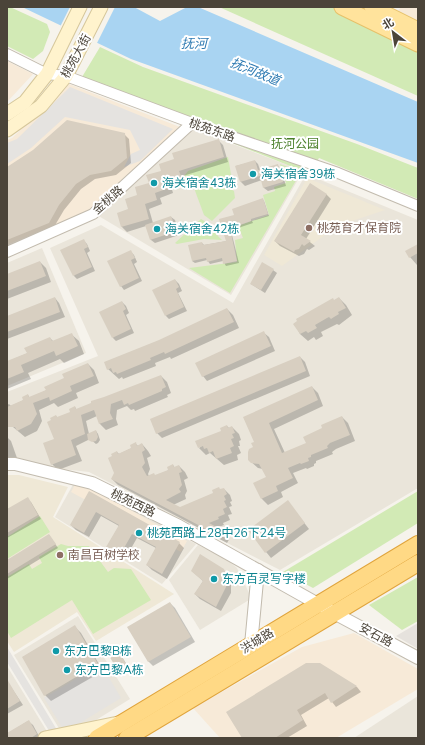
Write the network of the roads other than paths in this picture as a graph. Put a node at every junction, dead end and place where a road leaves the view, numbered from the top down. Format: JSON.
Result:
{"nodes":[{"id":1,"x":80,"y":7,"type":"edge"},
{"id":2,"x":101,"y":7,"type":"edge"},
{"id":3,"x":342,"y":7,"type":"edge"},
{"id":4,"x":372,"y":7,"type":"edge"},
{"id":5,"x":418,"y":30,"type":"edge"},
{"id":6,"x":418,"y":44,"type":"edge"},
{"id":7,"x":7,"y":54,"type":"edge"},
{"id":8,"x":47,"y":74,"type":"junction"},
{"id":9,"x":66,"y":76,"type":"junction"},
{"id":10,"x":7,"y":114,"type":"edge"},
{"id":11,"x":192,"y":123,"type":"junction"},
{"id":12,"x":7,"y":130,"type":"edge"},
{"id":13,"x":418,"y":206,"type":"edge"},
{"id":14,"x":7,"y":252,"type":"edge"},
{"id":15,"x":7,"y":464,"type":"edge"},
{"id":16,"x":418,"y":544,"type":"edge"},
{"id":17,"x":418,"y":563,"type":"edge"},
{"id":18,"x":258,"y":570,"type":"junction"},
{"id":19,"x":318,"y":604,"type":"junction"},
{"id":20,"x":334,"y":613,"type":"junction"},
{"id":21,"x":251,"y":645,"type":"junction"},
{"id":22,"x":418,"y":658,"type":"edge"},
{"id":23,"x":125,"y":721,"type":"junction"},
{"id":24,"x":45,"y":738,"type":"edge"},
{"id":25,"x":97,"y":738,"type":"edge"},
{"id":26,"x":127,"y":738,"type":"edge"}],
"edges":[{"from":1,"to":8,"type":"main road","name":"桃苑大街"},
{"from":2,"to":9,"type":"main road","name":"桃苑大街"},
{"from":3,"to":6,"type":"main road"},
{"from":4,"to":5,"type":"main road"},
{"from":7,"to":8,"type":"street","name":"桃苑东路"},
{"from":8,"to":9,"type":"street","name":"桃苑东路"},
{"from":8,"to":10,"type":"main road","name":"桃苑大街"},
{"from":9,"to":11,"type":"street","name":"桃苑东路"},
{"from":9,"to":12,"type":"main road","name":"桃苑大街"},
{"from":11,"to":13,"type":"street","name":"桃苑东路"},
{"from":11,"to":14,"type":"street","name":"金桃路"},
{"from":15,"to":18,"type":"street","name":"桃苑西路"},
{"from":16,"to":19,"type":"highway","name":"洪城路"},
{"from":17,"to":20,"type":"highway","name":"洪城路"},
{"from":18,"to":19,"type":"street","name":"桃苑西路"},
{"from":18,"to":21,"type":"street"},
{"from":19,"to":20,"type":"street","name":"桃苑西路"},
{"from":19,"to":21,"type":"highway","name":"洪城路"},
{"from":20,"to":22,"type":"street","name":"安石路"},
{"from":20,"to":26,"type":"highway","name":"洪城路"},
{"from":21,"to":23,"type":"highway","name":"洪城路"},
{"from":23,"to":24,"type":"main road"},
{"from":23,"to":25,"type":"highway","name":"洪城路"}]}
